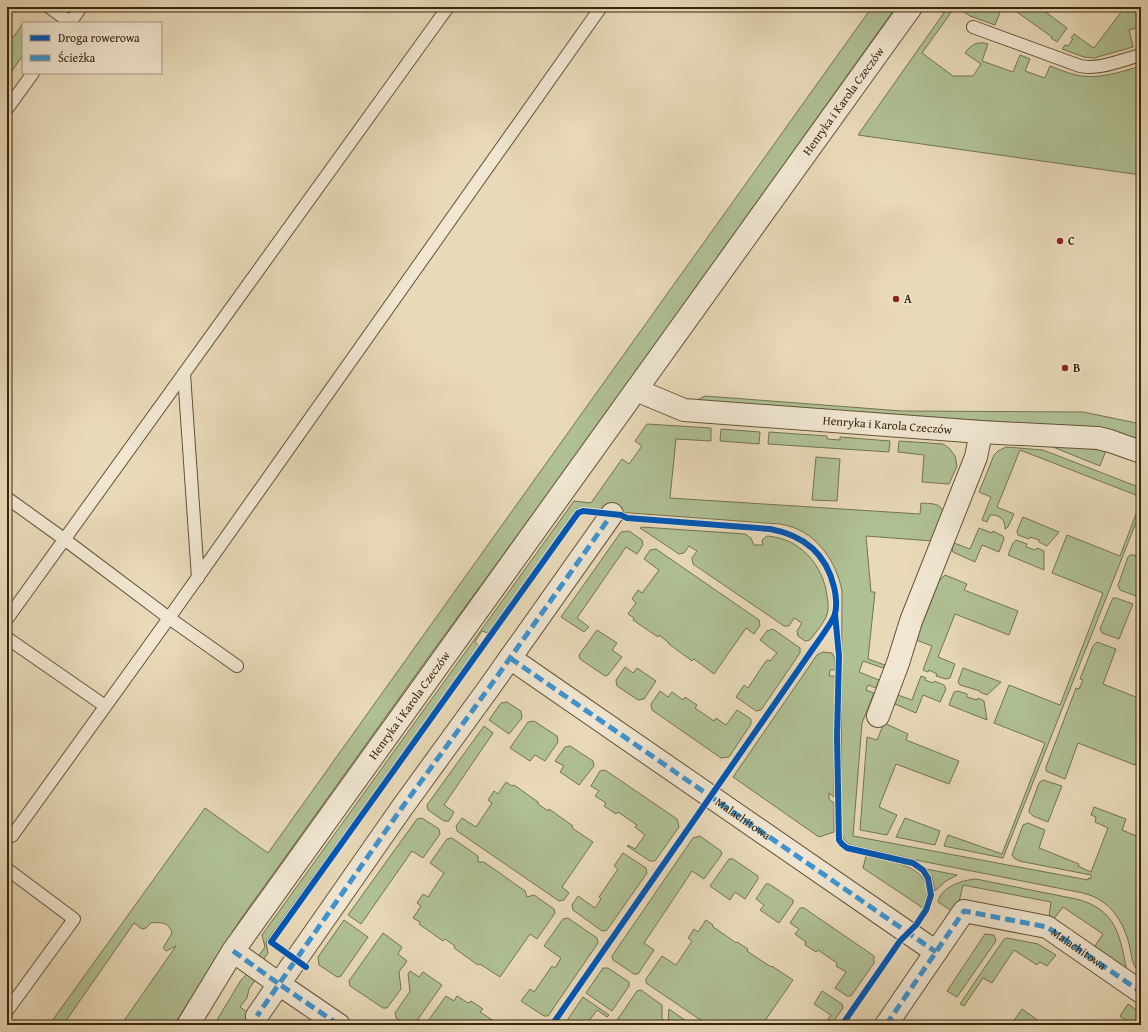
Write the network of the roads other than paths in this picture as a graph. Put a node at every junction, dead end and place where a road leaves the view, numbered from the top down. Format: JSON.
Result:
{"nodes":[{"id":1,"x":49,"y":7,"type":"edge"},
{"id":2,"x":81,"y":7,"type":"edge"},
{"id":3,"x":448,"y":7,"type":"edge"},
{"id":4,"x":601,"y":7,"type":"edge"},
{"id":5,"x":911,"y":7,"type":"edge"},
{"id":6,"x":69,"y":22,"type":"edge"},
{"id":7,"x":71,"y":22,"type":"edge"},
{"id":8,"x":973,"y":27,"type":"dead end"},
{"id":9,"x":1141,"y":55,"type":"edge"},
{"id":10,"x":32,"y":74,"type":"edge"},
{"id":11,"x":7,"y":109,"type":"edge"},
{"id":12,"x":184,"y":374,"type":"junction"},
{"id":13,"x":636,"y":390,"type":"junction"},
{"id":14,"x":981,"y":432,"type":"junction"},
{"id":15,"x":1141,"y":452,"type":"edge"},
{"id":16,"x":7,"y":498,"type":"edge"},
{"id":17,"x":612,"y":514,"type":"dead end"},
{"id":18,"x":64,"y":539,"type":"junction"},
{"id":19,"x":198,"y":578,"type":"junction"},
{"id":20,"x":169,"y":618,"type":"junction"},
{"id":21,"x":7,"y":619,"type":"edge"},
{"id":22,"x":7,"y":638,"type":"edge"},
{"id":23,"x":510,"y":658,"type":"junction"},
{"id":24,"x":237,"y":666,"type":"dead end"},
{"id":25,"x":105,"y":706,"type":"junction"},
{"id":26,"x":878,"y":716,"type":"dead end"},
{"id":27,"x":7,"y":832,"type":"edge"},
{"id":28,"x":7,"y":869,"type":"edge"},
{"id":29,"x":233,"y":951,"type":"junction"},
{"id":30,"x":936,"y":952,"type":"junction"},
{"id":31,"x":280,"y":984,"type":"junction"},
{"id":32,"x":1141,"y":992,"type":"edge"},
{"id":33,"x":7,"y":1011,"type":"edge"},
{"id":34,"x":257,"y":1016,"type":"dead end"},
{"id":35,"x":188,"y":1025,"type":"edge"},
{"id":36,"x":340,"y":1025,"type":"edge"},
{"id":37,"x":886,"y":1025,"type":"edge"}],
"edges":[{"from":1,"to":6,"type":"lane"},
{"from":2,"to":7,"type":"lane"},
{"from":3,"to":12,"type":"lane"},
{"from":4,"to":19,"type":"lane"},
{"from":5,"to":13,"type":"street","name":"Henryka i Karola Czeczów"},
{"from":8,"to":9,"type":"lane"},
{"from":10,"to":11,"type":"lane"},
{"from":12,"to":18,"type":"lane"},
{"from":12,"to":19,"type":"lane"},
{"from":13,"to":14,"type":"street","name":"Henryka i Karola Czeczów"},
{"from":13,"to":29,"type":"street","name":"Henryka i Karola Czeczów"},
{"from":14,"to":15,"type":"street","name":"Henryka i Karola Czeczów"},
{"from":14,"to":26,"type":"street"},
{"from":16,"to":18,"type":"lane"},
{"from":17,"to":23,"type":"street"},
{"from":18,"to":20,"type":"lane"},
{"from":18,"to":21,"type":"lane"},
{"from":19,"to":20,"type":"lane"},
{"from":20,"to":24,"type":"lane"},
{"from":20,"to":25,"type":"lane"},
{"from":22,"to":25,"type":"lane"},
{"from":23,"to":30,"type":"street","name":"Malachitowa"},
{"from":23,"to":31,"type":"street"},
{"from":25,"to":27,"type":"lane"},
{"from":28,"to":33,"type":"lane"},
{"from":29,"to":31,"type":"street"},
{"from":29,"to":35,"type":"street","name":"Henryka i Karola Czeczów"},
{"from":30,"to":32,"type":"street","name":"Malachitowa"},
{"from":30,"to":37,"type":"street","name":"Malachitowa"},
{"from":31,"to":34,"type":"street"},
{"from":31,"to":36,"type":"street"}]}
